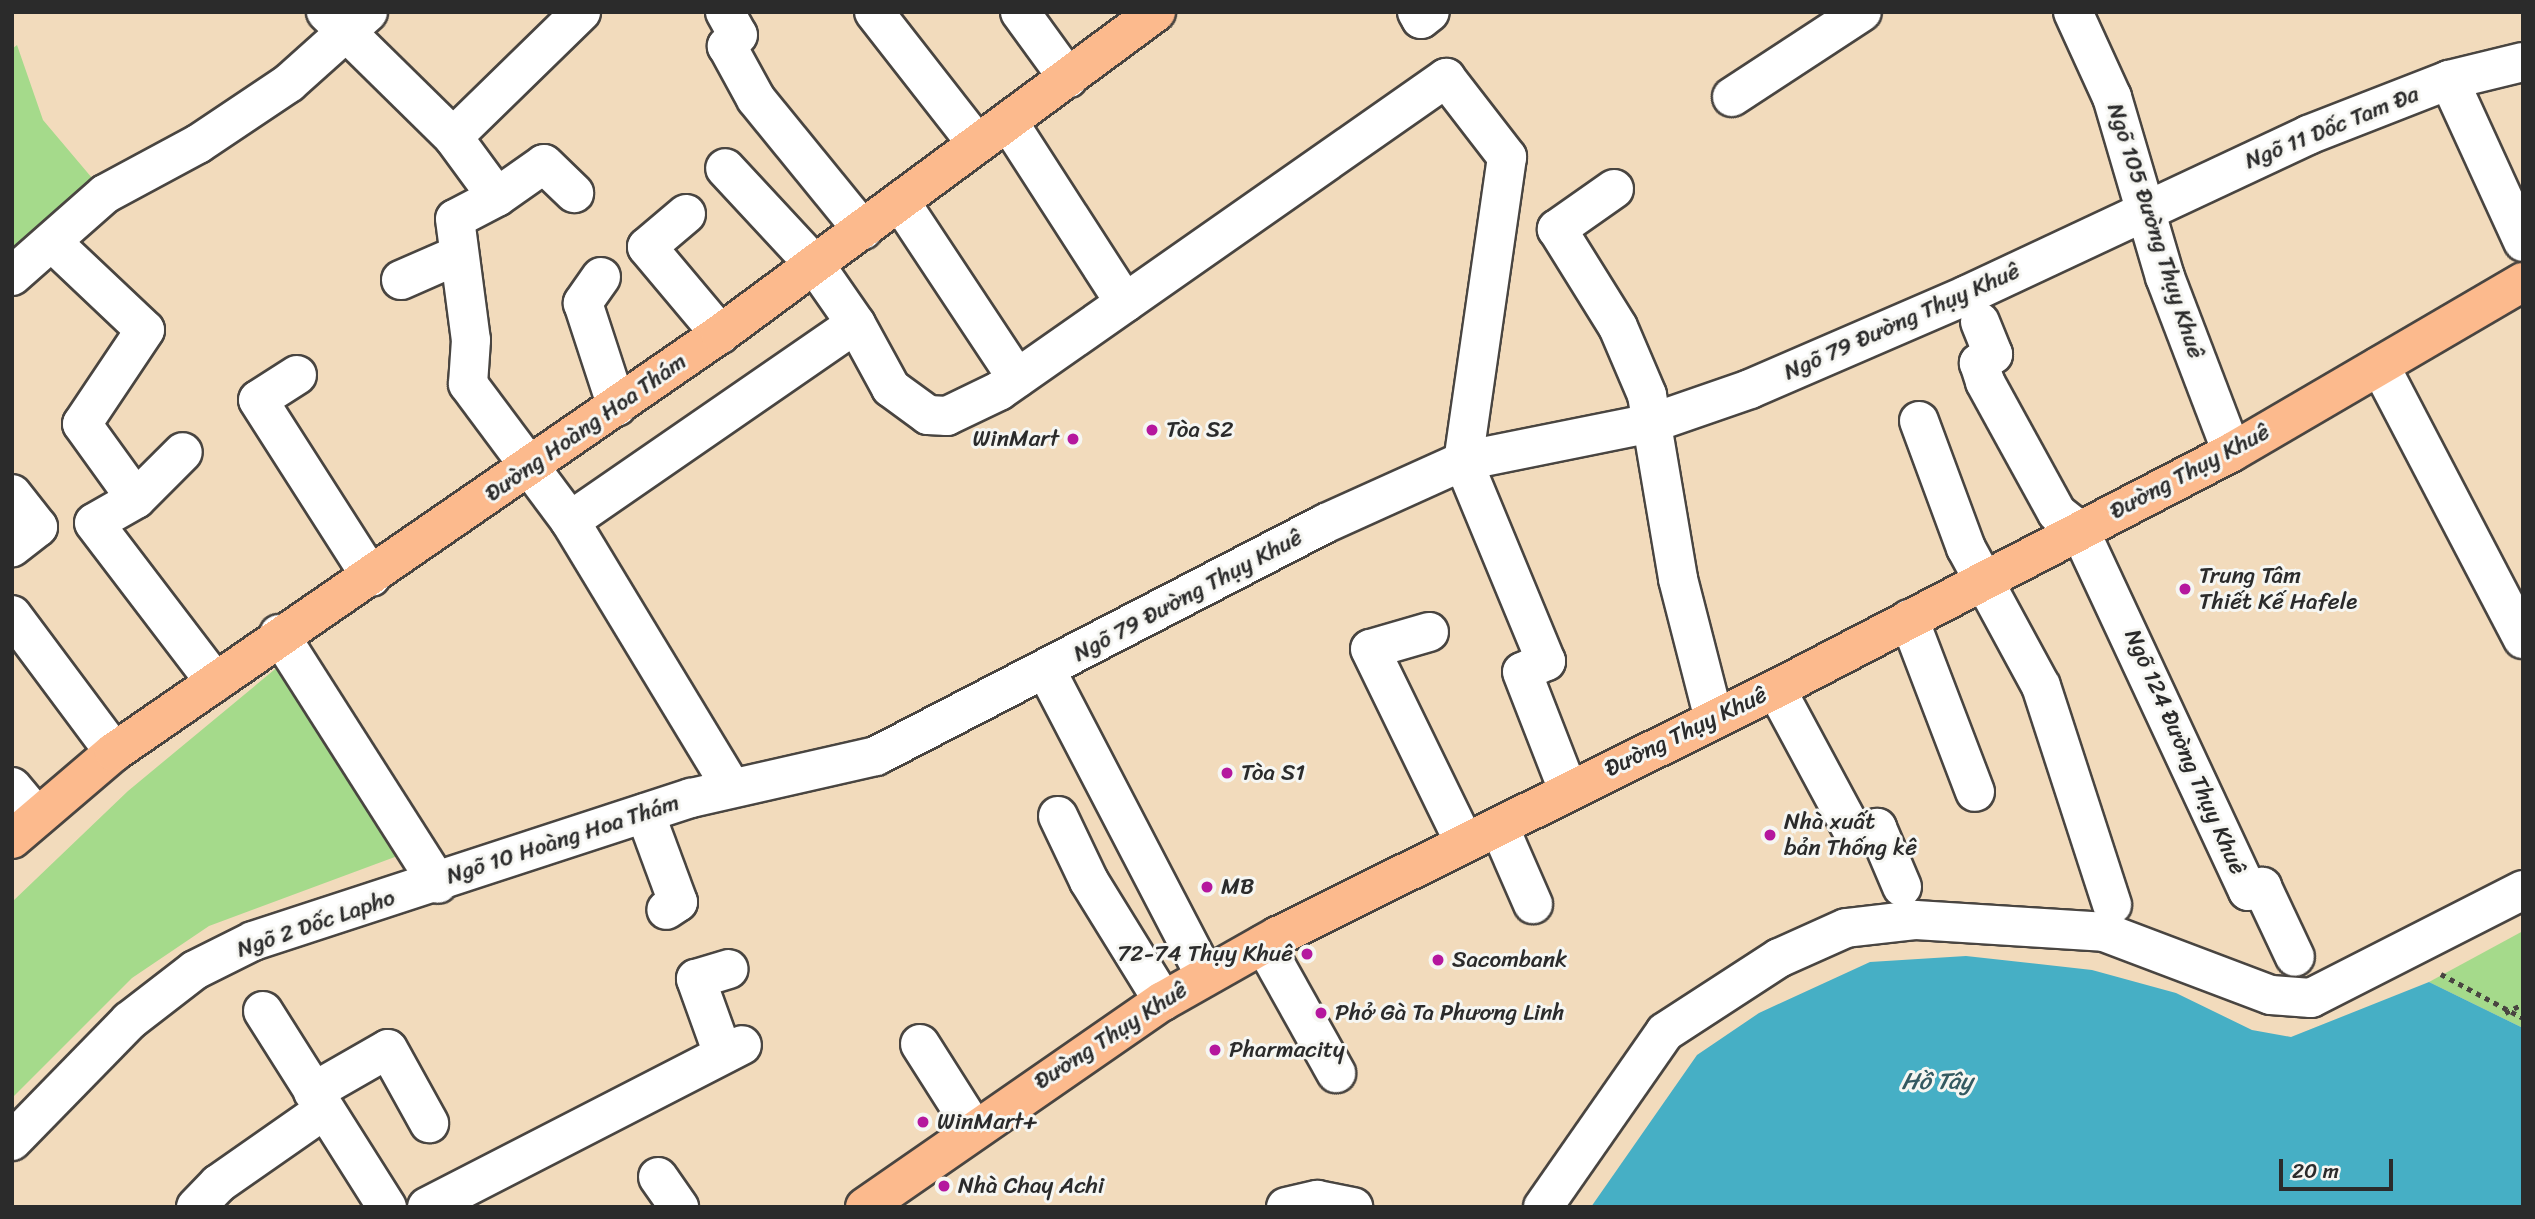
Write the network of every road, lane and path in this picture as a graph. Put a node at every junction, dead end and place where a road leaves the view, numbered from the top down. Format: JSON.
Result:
{"nodes":[{"id":1,"x":581,"y":12,"type":"edge"},
{"id":2,"x":725,"y":12,"type":"edge"},
{"id":3,"x":874,"y":12,"type":"edge"},
{"id":4,"x":1020,"y":12,"type":"edge"},
{"id":5,"x":1156,"y":12,"type":"edge"},
{"id":6,"x":1417,"y":12,"type":"edge"},
{"id":7,"x":1430,"y":12,"type":"edge"},
{"id":8,"x":1861,"y":12,"type":"edge"},
{"id":9,"x":2073,"y":12,"type":"edge"},
{"id":10,"x":347,"y":20,"type":"edge"},
{"id":11,"x":2523,"y":62,"type":"edge"},
{"id":12,"x":1068,"y":78,"type":"junction"},
{"id":13,"x":2449,"y":80,"type":"junction"},
{"id":14,"x":1732,"y":97,"type":"dead end"},
{"id":15,"x":1009,"y":123,"type":"junction"},
{"id":16,"x":453,"y":137,"type":"junction"},
{"id":17,"x":977,"y":145,"type":"junction"},
{"id":18,"x":725,"y":168,"type":"dead end"},
{"id":19,"x":1614,"y":188,"type":"dead end"},
{"id":20,"x":574,"y":193,"type":"dead end"},
{"id":21,"x":497,"y":197,"type":"junction"},
{"id":22,"x":901,"y":203,"type":"junction"},
{"id":23,"x":2146,"y":208,"type":"junction"},
{"id":24,"x":686,"y":214,"type":"dead end"},
{"id":25,"x":863,"y":230,"type":"junction"},
{"id":26,"x":2523,"y":242,"type":"edge"},
{"id":27,"x":54,"y":244,"type":"junction"},
{"id":28,"x":458,"y":255,"type":"junction"},
{"id":29,"x":815,"y":265,"type":"junction"},
{"id":30,"x":12,"y":276,"type":"edge"},
{"id":31,"x":601,"y":277,"type":"dead end"},
{"id":32,"x":401,"y":280,"type":"dead end"},
{"id":33,"x":2523,"y":282,"type":"edge"},
{"id":34,"x":1125,"y":303,"type":"junction"},
{"id":35,"x":1980,"y":322,"type":"dead end"},
{"id":36,"x":856,"y":324,"type":"junction"},
{"id":37,"x":720,"y":334,"type":"junction"},
{"id":38,"x":2381,"y":366,"type":"junction"},
{"id":39,"x":297,"y":375,"type":"dead end"},
{"id":40,"x":1017,"y":378,"type":"junction"},
{"id":41,"x":617,"y":407,"type":"junction"},
{"id":42,"x":1919,"y":421,"type":"dead end"},
{"id":43,"x":1652,"y":423,"type":"junction"},
{"id":44,"x":183,"y":452,"type":"dead end"},
{"id":45,"x":2232,"y":452,"type":"junction"},
{"id":46,"x":1463,"y":461,"type":"junction"},
{"id":47,"x":531,"y":466,"type":"junction"},
{"id":48,"x":12,"y":494,"type":"edge"},
{"id":49,"x":136,"y":499,"type":"junction"},
{"id":50,"x":570,"y":521,"type":"junction"},
{"id":51,"x":2080,"y":531,"type":"junction"},
{"id":52,"x":12,"y":547,"type":"edge"},
{"id":53,"x":371,"y":577,"type":"junction"},
{"id":54,"x":1985,"y":580,"type":"junction"},
{"id":55,"x":12,"y":615,"type":"edge"},
{"id":56,"x":1909,"y":619,"type":"junction"},
{"id":57,"x":1429,"y":632,"type":"dead end"},
{"id":58,"x":279,"y":634,"type":"junction"},
{"id":59,"x":2523,"y":639,"type":"edge"},
{"id":60,"x":1046,"y":670,"type":"junction"},
{"id":61,"x":215,"y":682,"type":"junction"},
{"id":62,"x":1776,"y":689,"type":"junction"},
{"id":63,"x":1714,"y":719,"type":"junction"},
{"id":64,"x":114,"y":752,"type":"junction"},
{"id":65,"x":12,"y":787,"type":"edge"},
{"id":66,"x":731,"y":787,"type":"junction"},
{"id":67,"x":1567,"y":789,"type":"junction"},
{"id":68,"x":1975,"y":792,"type":"dead end"},
{"id":69,"x":645,"y":813,"type":"junction"},
{"id":70,"x":1058,"y":816,"type":"dead end"},
{"id":71,"x":24,"y":828,"type":"edge"},
{"id":72,"x":1463,"y":840,"type":"junction"},
{"id":73,"x":1506,"y":840,"type":"dead end"},
{"id":74,"x":438,"y":884,"type":"junction"},
{"id":75,"x":1902,"y":887,"type":"dead end"},
{"id":76,"x":2523,"y":890,"type":"edge"},
{"id":77,"x":1533,"y":904,"type":"dead end"},
{"id":78,"x":2112,"y":905,"type":"dead end"},
{"id":79,"x":666,"y":910,"type":"dead end"},
{"id":80,"x":1264,"y":944,"type":"junction"},
{"id":81,"x":2295,"y":957,"type":"dead end"},
{"id":82,"x":727,"y":968,"type":"dead end"},
{"id":83,"x":2437,"y":971,"type":"dead end"},
{"id":84,"x":1205,"y":976,"type":"junction"},
{"id":85,"x":1163,"y":1001,"type":"junction"},
{"id":86,"x":2523,"y":1004,"type":"edge"},
{"id":87,"x":262,"y":1011,"type":"dead end"},
{"id":88,"x":2504,"y":1013,"type":"junction"},
{"id":89,"x":2523,"y":1018,"type":"edge"},
{"id":90,"x":920,"y":1045,"type":"dead end"},
{"id":91,"x":1336,"y":1073,"type":"dead end"},
{"id":92,"x":318,"y":1101,"type":"junction"},
{"id":93,"x":429,"y":1124,"type":"dead end"},
{"id":94,"x":972,"y":1126,"type":"junction"},
{"id":95,"x":12,"y":1141,"type":"edge"},
{"id":96,"x":884,"y":1201,"type":"edge"},
{"id":97,"x":196,"y":1207,"type":"edge"},
{"id":98,"x":387,"y":1207,"type":"edge"},
{"id":99,"x":427,"y":1207,"type":"edge"},
{"id":100,"x":1286,"y":1207,"type":"edge"},
{"id":101,"x":1353,"y":1207,"type":"edge"},
{"id":102,"x":1544,"y":1207,"type":"edge"}],
"edges":[{"from":1,"to":16,"type":"street"},
{"from":2,"to":25,"type":"street"},
{"from":3,"to":17,"type":"street"},
{"from":4,"to":12,"type":"street"},
{"from":5,"to":12,"type":"main road","name":"Đường Hoàng Hoa Thám"},
{"from":6,"to":7,"type":"street"},
{"from":8,"to":14,"type":"street"},
{"from":9,"to":23,"type":"street","name":"Ngõ 105 Đường Thụy Khuê"},
{"from":10,"to":16,"type":"street"},
{"from":10,"to":27,"type":"street"},
{"from":11,"to":13,"type":"street","name":"Ngõ 11 Dốc Tam Đa"},
{"from":12,"to":15,"type":"main road","name":"Đường Hoàng Hoa Thám"},
{"from":13,"to":23,"type":"street","name":"Ngõ 11 Dốc Tam Đa"},
{"from":13,"to":26,"type":"street"},
{"from":15,"to":17,"type":"main road","name":"Đường Hoàng Hoa Thám"},
{"from":15,"to":34,"type":"street"},
{"from":16,"to":21,"type":"street"},
{"from":17,"to":22,"type":"main road","name":"Đường Hoàng Hoa Thám"},
{"from":18,"to":29,"type":"street"},
{"from":19,"to":43,"type":"street"},
{"from":20,"to":21,"type":"street"},
{"from":21,"to":28,"type":"street"},
{"from":22,"to":25,"type":"main road","name":"Đường Hoàng Hoa Thám"},
{"from":22,"to":40,"type":"street"},
{"from":23,"to":43,"type":"street","name":"Ngõ 79 Đường Thụy Khuê"},
{"from":23,"to":45,"type":"street","name":"Ngõ 105 Đường Thụy Khuê"},
{"from":24,"to":37,"type":"street"},
{"from":25,"to":29,"type":"main road","name":"Đường Hoàng Hoa Thám"},
{"from":27,"to":30,"type":"street"},
{"from":27,"to":49,"type":"street"},
{"from":28,"to":32,"type":"street"},
{"from":28,"to":47,"type":"street"},
{"from":29,"to":36,"type":"street"},
{"from":29,"to":37,"type":"main road","name":"Đường Hoàng Hoa Thám"},
{"from":31,"to":41,"type":"street"},
{"from":33,"to":38,"type":"main road","name":"Đường Thụy Khuê"},
{"from":34,"to":40,"type":"street"},
{"from":34,"to":46,"type":"street"},
{"from":35,"to":51,"type":"street"},
{"from":36,"to":40,"type":"street"},
{"from":36,"to":50,"type":"street"},
{"from":37,"to":41,"type":"main road","name":"Đường Hoàng Hoa Thám"},
{"from":38,"to":45,"type":"main road","name":"Đường Thụy Khuê"},
{"from":38,"to":59,"type":"street"},
{"from":39,"to":53,"type":"street"},
{"from":41,"to":47,"type":"main road","name":"Đường Hoàng Hoa Thám"},
{"from":42,"to":54,"type":"street"},
{"from":43,"to":46,"type":"street","name":"Ngõ 79 Đường Thụy Khuê"},
{"from":43,"to":63,"type":"street"},
{"from":44,"to":49,"type":"street"},
{"from":45,"to":51,"type":"main road","name":"Đường Thụy Khuê"},
{"from":46,"to":60,"type":"street","name":"Ngõ 79 Đường Thụy Khuê"},
{"from":46,"to":67,"type":"street"},
{"from":47,"to":50,"type":"street"},
{"from":47,"to":53,"type":"main road","name":"Đường Hoàng Hoa Thám"},
{"from":48,"to":52,"type":"street"},
{"from":49,"to":61,"type":"street"},
{"from":50,"to":66,"type":"street"},
{"from":51,"to":54,"type":"main road","name":"Đường Thụy Khuê"},
{"from":51,"to":81,"type":"street","name":"Ngõ 124 Đường Thụy Khuê"},
{"from":53,"to":58,"type":"main road","name":"Đường Hoàng Hoa Thám"},
{"from":54,"to":56,"type":"main road","name":"Đường Thụy Khuê"},
{"from":54,"to":78,"type":"street"},
{"from":55,"to":64,"type":"street"},
{"from":56,"to":62,"type":"main road","name":"Đường Thụy Khuê"},
{"from":56,"to":68,"type":"street"},
{"from":57,"to":72,"type":"street"},
{"from":58,"to":61,"type":"main road","name":"Đường Hoàng Hoa Thám"},
{"from":58,"to":74,"type":"street","name":"Ngõ 10 Hoàng Hoa Thám"},
{"from":60,"to":66,"type":"street","name":"Ngõ 79 Đường Thụy Khuê"},
{"from":60,"to":84,"type":"street"},
{"from":61,"to":64,"type":"main road","name":"Đường Hoàng Hoa Thám"},
{"from":62,"to":63,"type":"main road","name":"Đường Thụy Khuê"},
{"from":62,"to":75,"type":"street"},
{"from":63,"to":67,"type":"main road","name":"Đường Thụy Khuê"},
{"from":64,"to":71,"type":"main road","name":"Đường Hoàng Hoa Thám"},
{"from":65,"to":71,"type":"street"},
{"from":66,"to":69,"type":"street","name":"Ngõ 10 Hoàng Hoa Thám"},
{"from":67,"to":72,"type":"main road","name":"Đường Thụy Khuê"},
{"from":69,"to":74,"type":"street","name":"Ngõ 10 Hoàng Hoa Thám"},
{"from":69,"to":79,"type":"street"},
{"from":70,"to":85,"type":"street"},
{"from":72,"to":80,"type":"main road","name":"Đường Thụy Khuê"},
{"from":73,"to":77,"type":"street"},
{"from":74,"to":95,"type":"street","name":"Ngõ 2 Dốc Lapho"},
{"from":76,"to":102,"type":"street"},
{"from":80,"to":84,"type":"main road","name":"Đường Thụy Khuê"},
{"from":80,"to":91,"type":"street"},
{"from":82,"to":99,"type":"street"},
{"from":83,"to":88,"type":"path"},
{"from":84,"to":85,"type":"main road","name":"Đường Thụy Khuê"},
{"from":85,"to":94,"type":"main road","name":"Đường Thụy Khuê"},
{"from":86,"to":88,"type":"path"},
{"from":87,"to":92,"type":"street"},
{"from":88,"to":89,"type":"path"},
{"from":90,"to":94,"type":"street"},
{"from":92,"to":93,"type":"street"},
{"from":92,"to":97,"type":"street"},
{"from":92,"to":98,"type":"street"},
{"from":94,"to":96,"type":"main road","name":"Đường Thụy Khuê"},
{"from":100,"to":101,"type":"street"}]}
